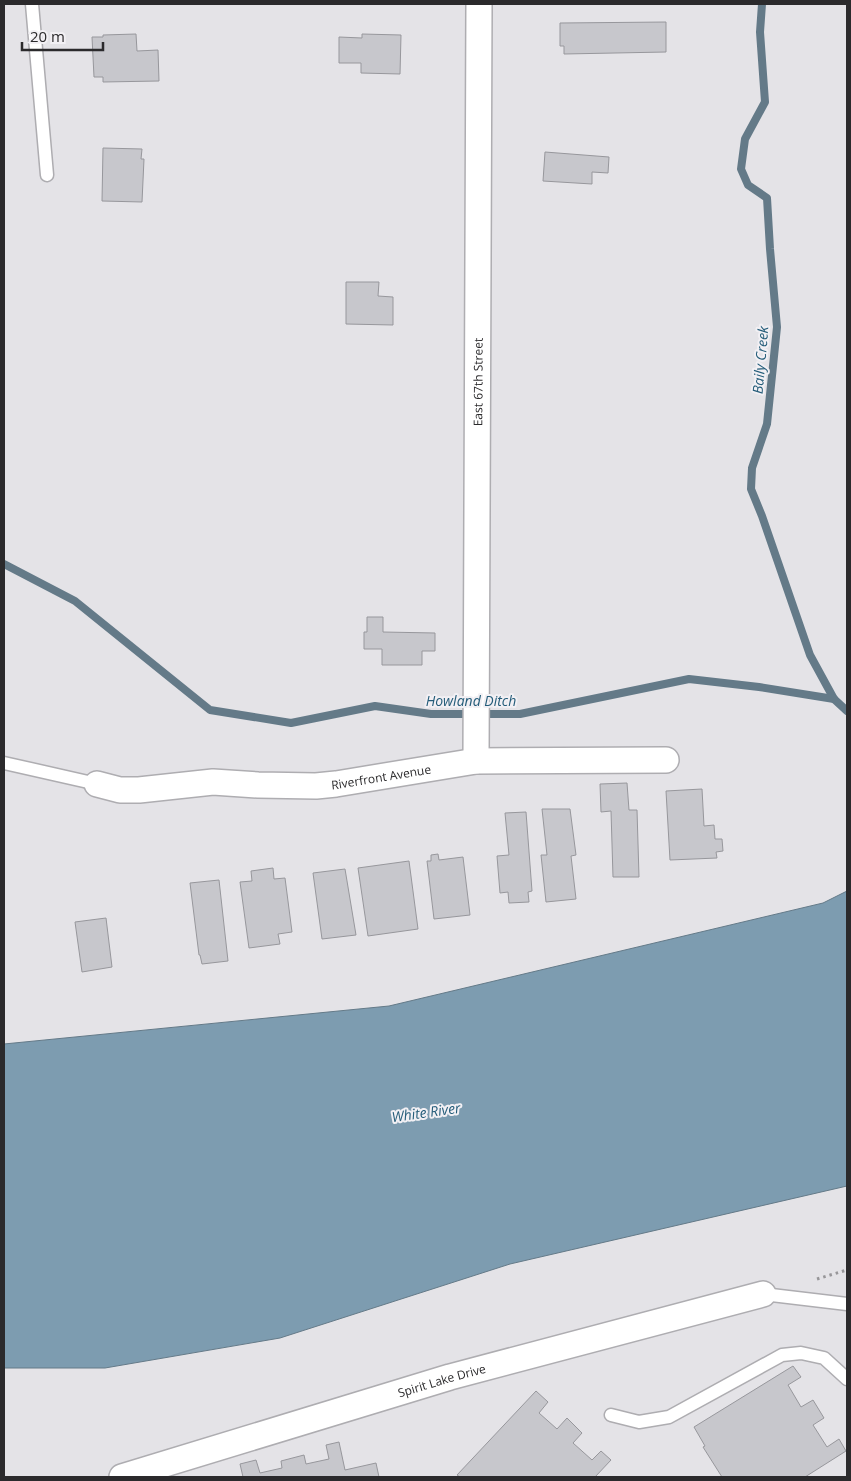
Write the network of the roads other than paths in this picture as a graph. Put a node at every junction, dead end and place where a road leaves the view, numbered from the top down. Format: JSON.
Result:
{"nodes":[{"id":1,"x":32,"y":4,"type":"edge"},
{"id":2,"x":479,"y":4,"type":"edge"},
{"id":3,"x":47,"y":175,"type":"dead end"},
{"id":4,"x":666,"y":760,"type":"dead end"},
{"id":5,"x":476,"y":761,"type":"junction"},
{"id":6,"x":4,"y":763,"type":"edge"},
{"id":7,"x":97,"y":784,"type":"joint"},
{"id":8,"x":763,"y":1294,"type":"joint"},
{"id":9,"x":847,"y":1304,"type":"edge"},
{"id":10,"x":847,"y":1379,"type":"edge"},
{"id":11,"x":611,"y":1415,"type":"dead end"},
{"id":12,"x":171,"y":1470,"type":"edge"},
{"id":13,"x":122,"y":1477,"type":"edge"}],
"edges":[{"from":1,"to":3,"type":"lane"},
{"from":2,"to":5,"type":"street","name":"East 67th Street"},
{"from":4,"to":5,"type":"street","name":"Riverfront Avenue"},
{"from":5,"to":7,"type":"street","name":"Riverfront Avenue"},
{"from":6,"to":7,"type":"lane"},
{"from":8,"to":9,"type":"lane"},
{"from":8,"to":12,"type":"street","name":"Spirit Lake Drive"},
{"from":10,"to":11,"type":"lane"},
{"from":12,"to":13,"type":"street","name":"Spirit Lake Drive"}]}
